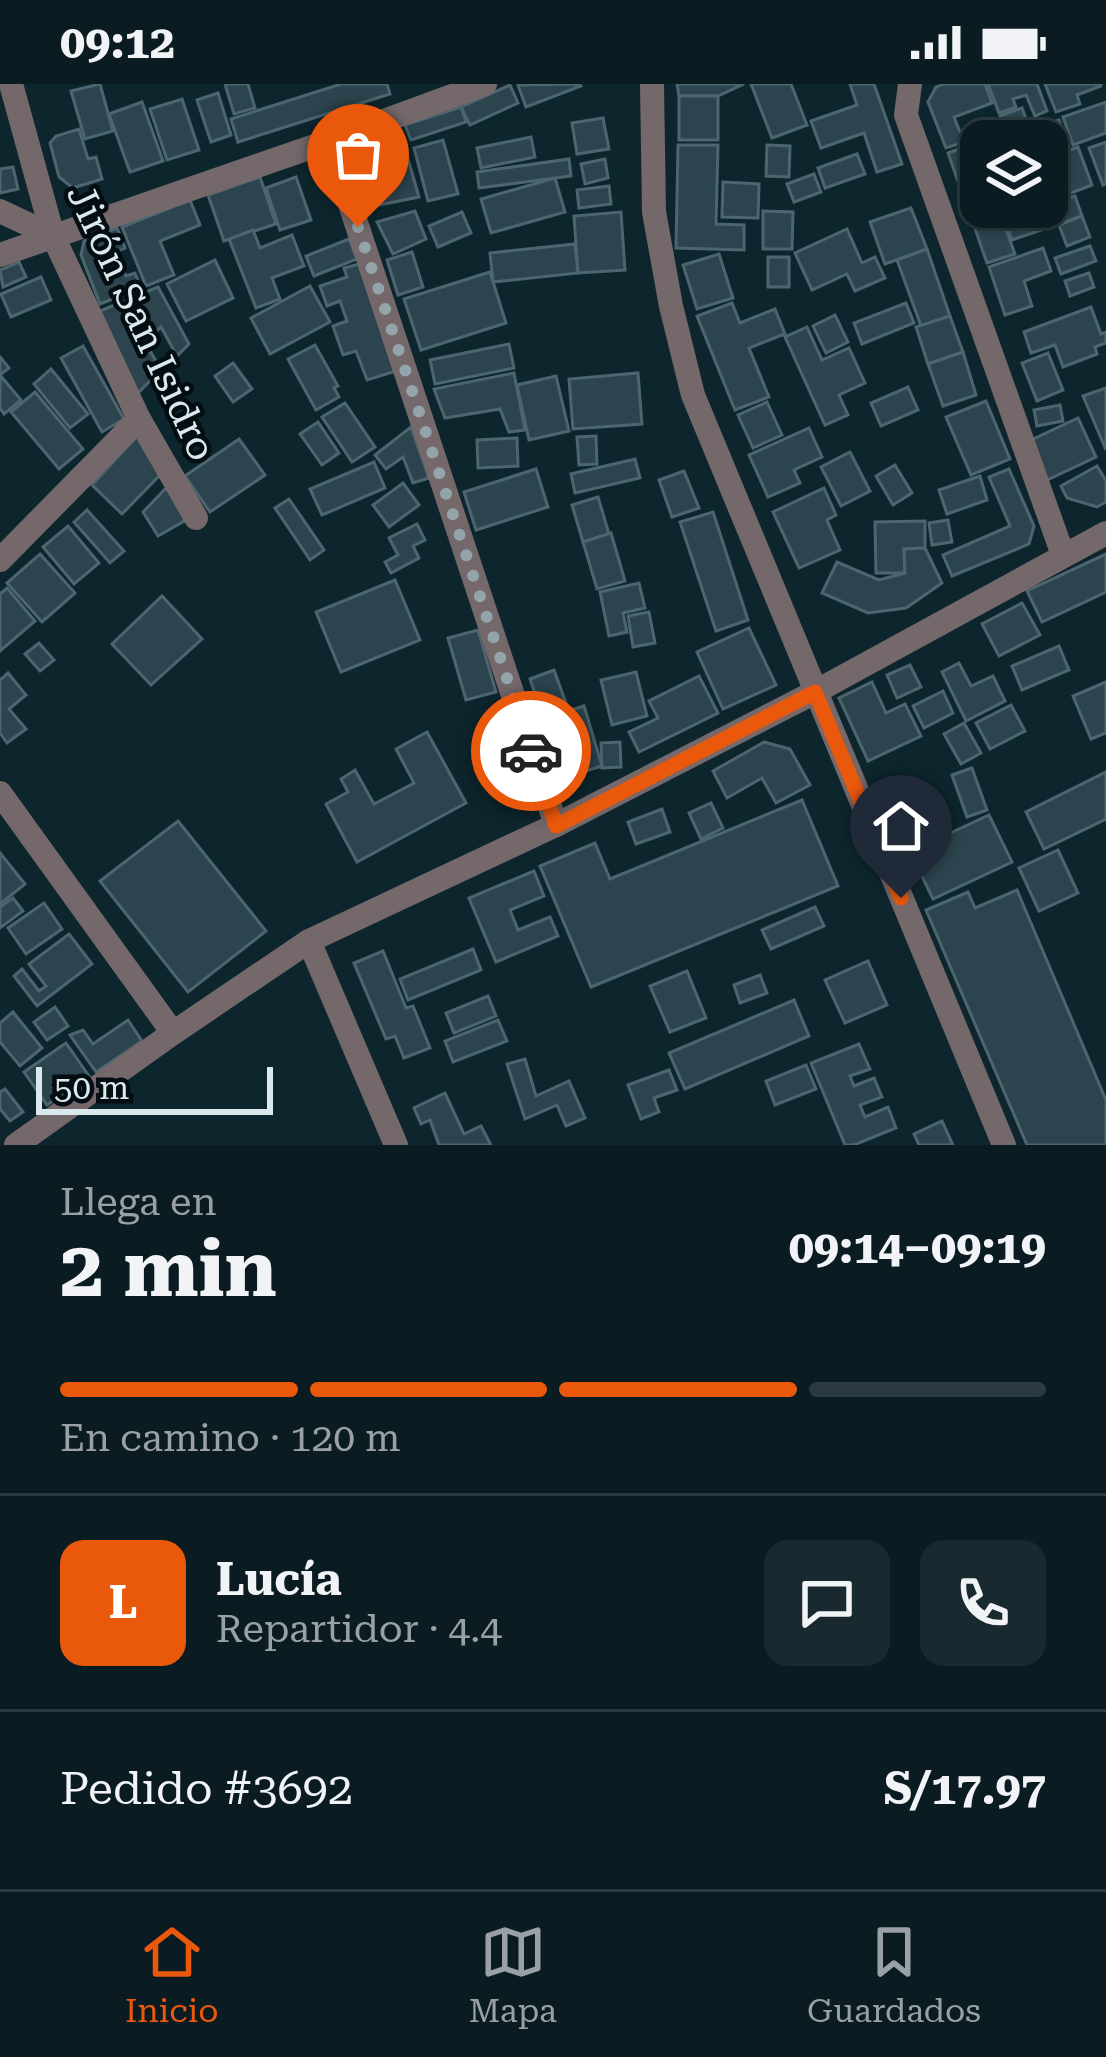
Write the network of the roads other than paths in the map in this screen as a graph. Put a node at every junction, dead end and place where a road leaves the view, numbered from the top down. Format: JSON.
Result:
{"nodes":[{"id":1,"x":11,"y":84,"type":"edge"},
{"id":2,"x":483,"y":84,"type":"edge"},
{"id":3,"x":652,"y":84,"type":"edge"},
{"id":4,"x":910,"y":84,"type":"edge"},
{"id":5,"x":329,"y":141,"type":"junction"},
{"id":6,"x":0,"y":211,"type":"edge"},
{"id":7,"x":53,"y":236,"type":"junction"},
{"id":8,"x":0,"y":255,"type":"edge"},
{"id":9,"x":139,"y":419,"type":"junction"},
{"id":10,"x":196,"y":518,"type":"dead end"},
{"id":11,"x":1106,"y":533,"type":"edge"},
{"id":12,"x":1063,"y":555,"type":"junction"},
{"id":13,"x":0,"y":560,"type":"edge"},
{"id":14,"x":815,"y":692,"type":"junction"},
{"id":15,"x":0,"y":793,"type":"edge"},
{"id":16,"x":556,"y":826,"type":"junction"},
{"id":17,"x":309,"y":941,"type":"junction"},
{"id":18,"x":173,"y":1033,"type":"junction"},
{"id":19,"x":16,"y":1145,"type":"edge"},
{"id":20,"x":396,"y":1145,"type":"edge"},
{"id":21,"x":1004,"y":1145,"type":"edge"}],
"edges":[{"from":1,"to":7,"type":"street","name":"Jirón San Isidro"},
{"from":2,"to":5,"type":"street"},
{"from":3,"to":14,"type":"street"},
{"from":4,"to":12,"type":"street"},
{"from":5,"to":7,"type":"street"},
{"from":5,"to":16,"type":"street"},
{"from":6,"to":7,"type":"street"},
{"from":7,"to":8,"type":"street"},
{"from":7,"to":9,"type":"street","name":"Jirón San Isidro"},
{"from":9,"to":10,"type":"street","name":"Jirón San Isidro"},
{"from":9,"to":13,"type":"street"},
{"from":11,"to":12,"type":"street"},
{"from":12,"to":14,"type":"street"},
{"from":14,"to":16,"type":"street"},
{"from":14,"to":21,"type":"street"},
{"from":15,"to":18,"type":"street"},
{"from":16,"to":17,"type":"street"},
{"from":17,"to":18,"type":"street"},
{"from":17,"to":20,"type":"street"},
{"from":18,"to":19,"type":"street"}]}
